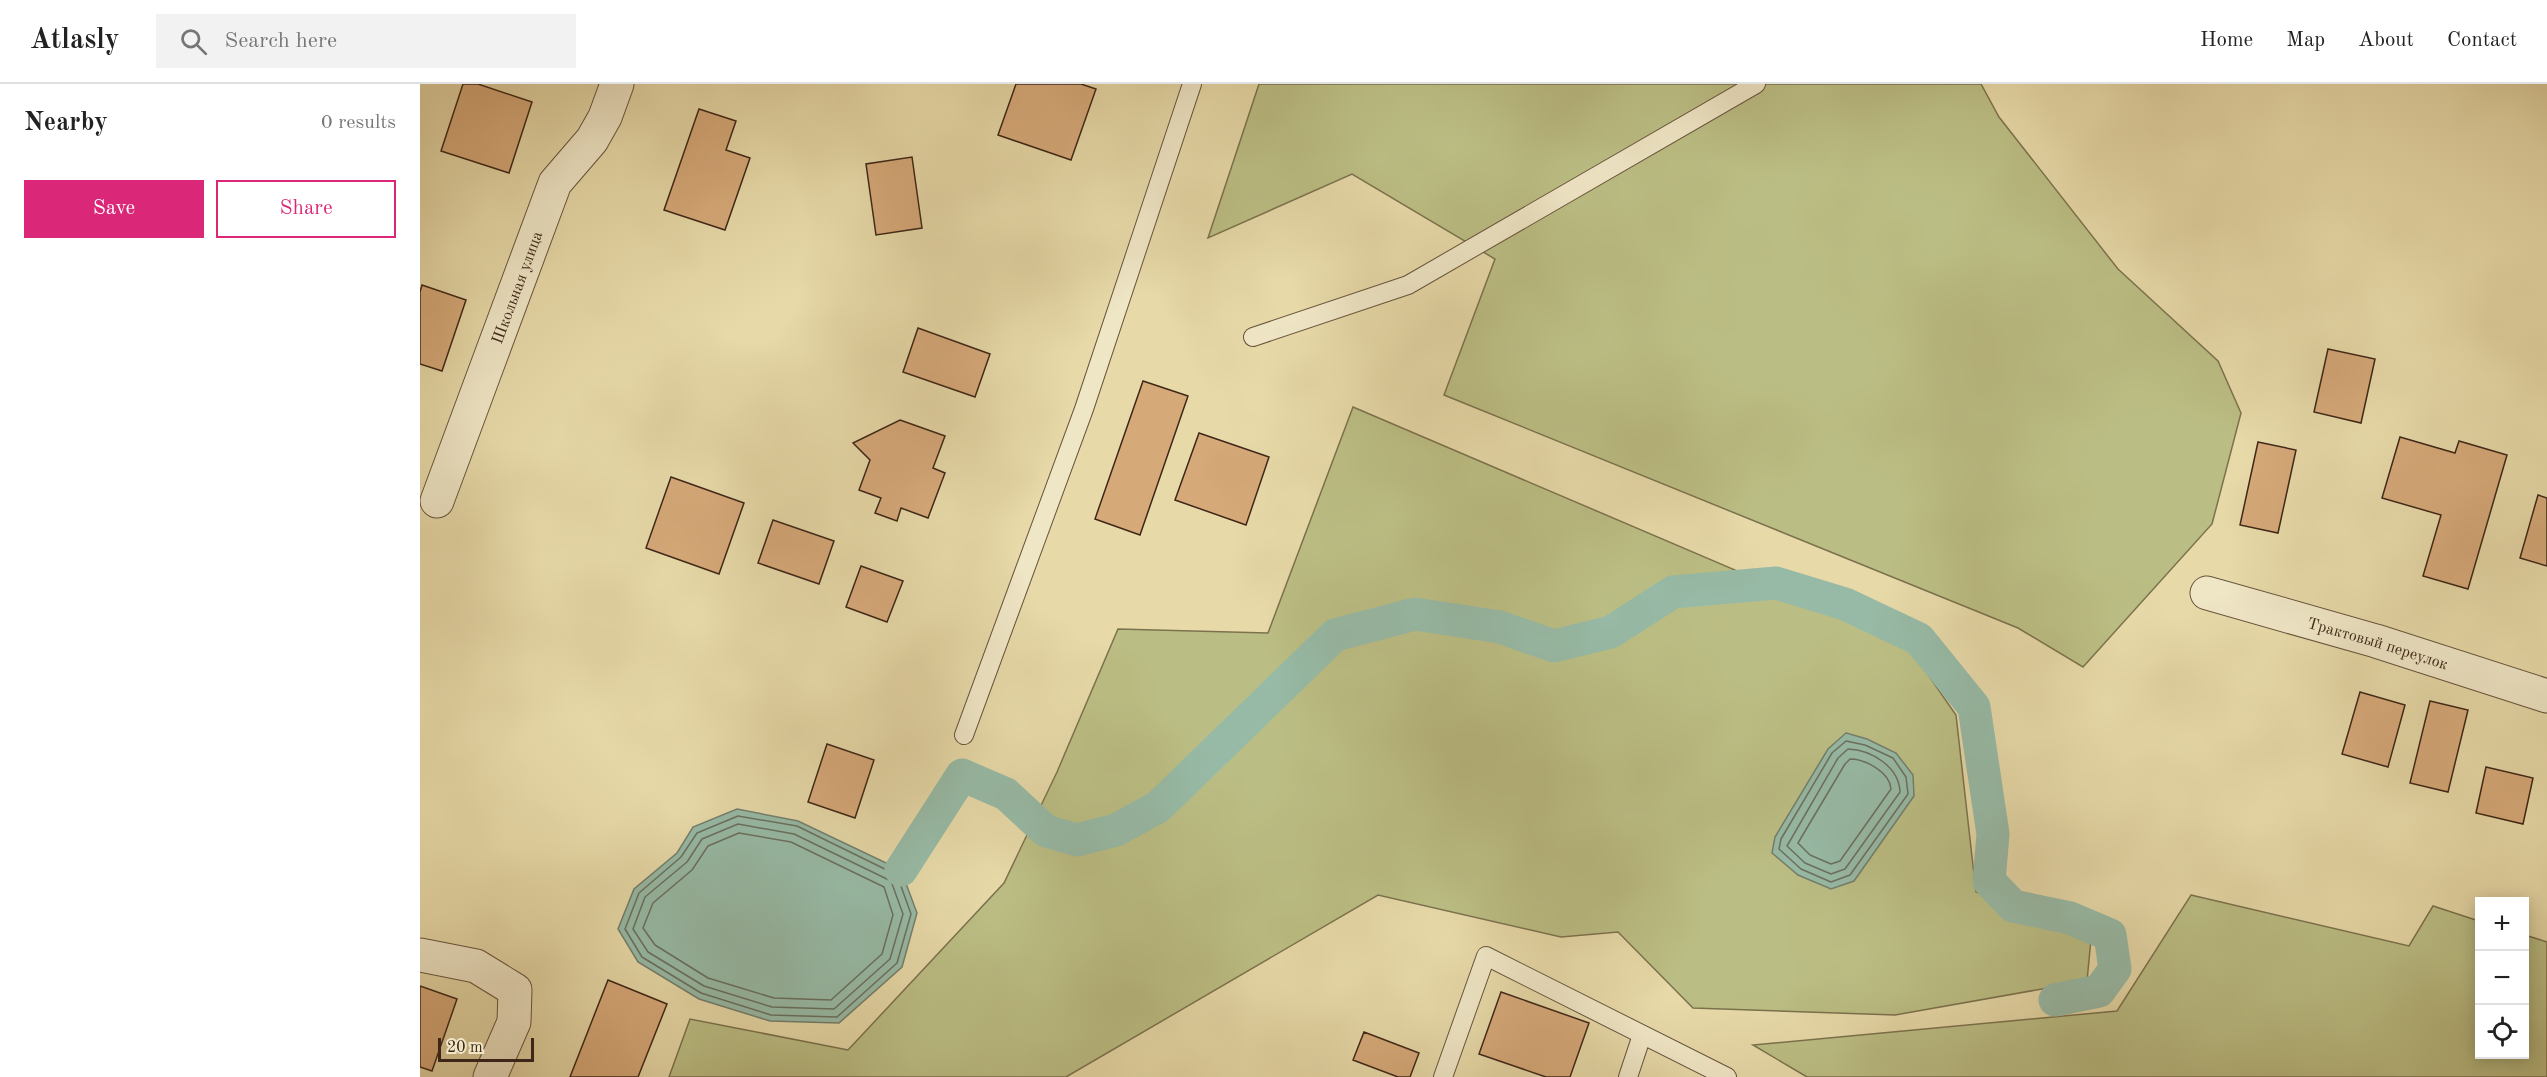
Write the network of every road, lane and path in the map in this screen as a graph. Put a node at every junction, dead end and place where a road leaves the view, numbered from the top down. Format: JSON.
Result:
{"nodes":[{"id":1,"x":617,"y":84,"type":"edge"},
{"id":2,"x":1192,"y":84,"type":"edge"},
{"id":3,"x":1756,"y":84,"type":"edge"},
{"id":4,"x":1254,"y":338,"type":"dead end"},
{"id":5,"x":437,"y":501,"type":"dead end"},
{"id":6,"x":2207,"y":594,"type":"dead end"},
{"id":7,"x":2547,"y":696,"type":"edge"},
{"id":8,"x":964,"y":735,"type":"dead end"},
{"id":9,"x":420,"y":955,"type":"edge"},
{"id":10,"x":1642,"y":1035,"type":"junction"},
{"id":11,"x":490,"y":1077,"type":"edge"},
{"id":12,"x":1443,"y":1077,"type":"edge"},
{"id":13,"x":1628,"y":1077,"type":"edge"},
{"id":14,"x":1727,"y":1077,"type":"edge"}],
"edges":[{"from":1,"to":5,"type":"street","name":"Школьная улица"},
{"from":2,"to":8,"type":"lane"},
{"from":3,"to":4,"type":"lane"},
{"from":6,"to":7,"type":"street","name":"Трактовый переулок"},
{"from":9,"to":11,"type":"street"},
{"from":10,"to":12,"type":"lane"},
{"from":10,"to":13,"type":"lane"},
{"from":10,"to":14,"type":"lane"}]}
